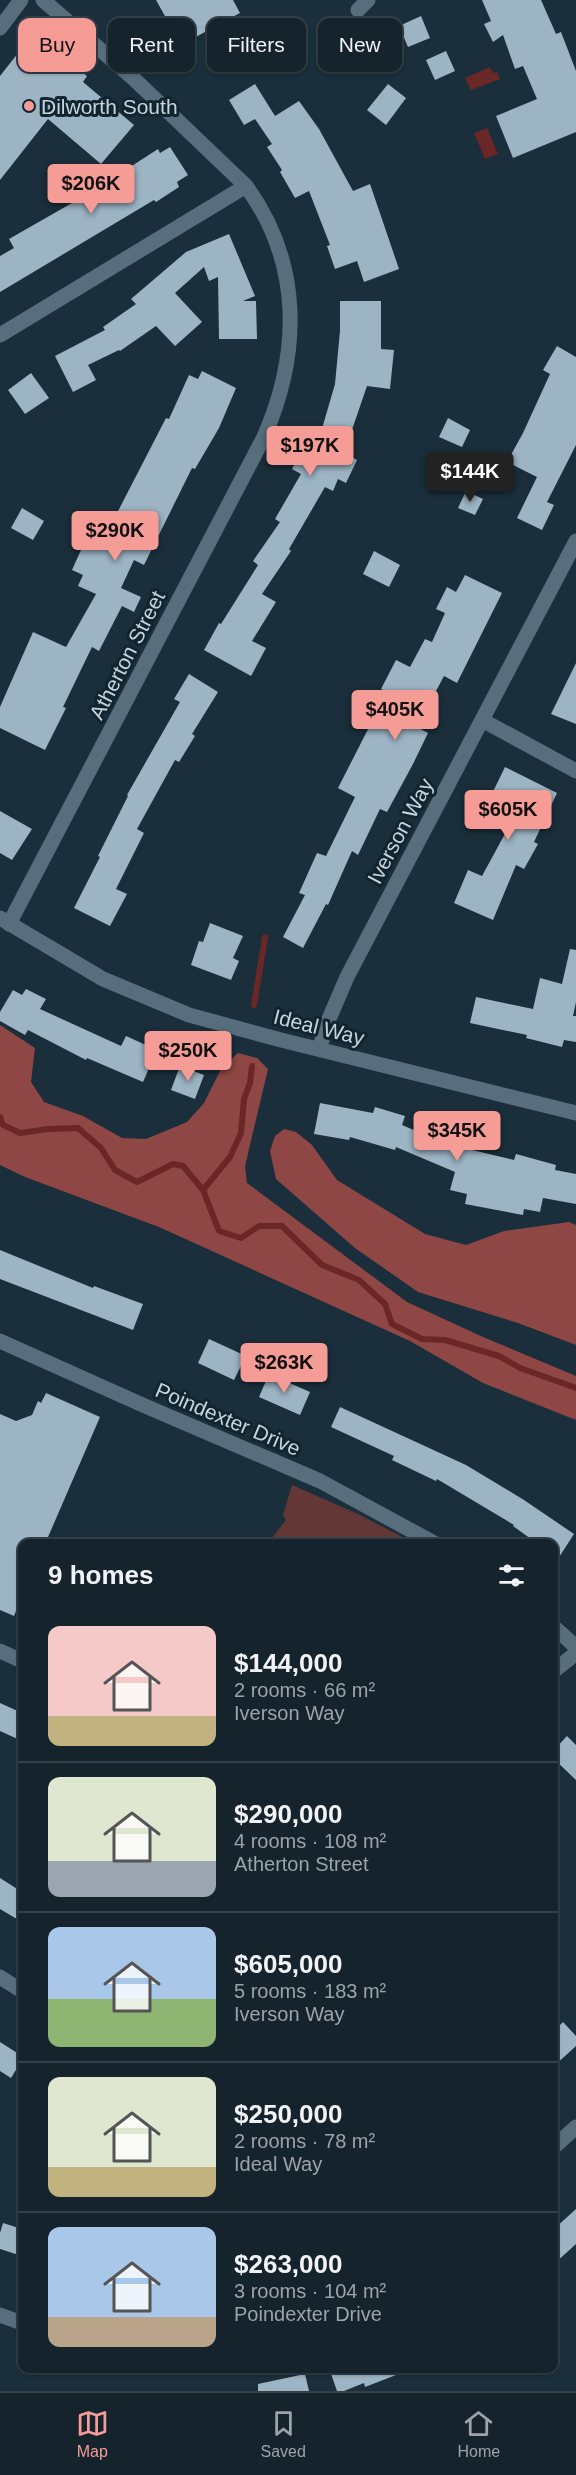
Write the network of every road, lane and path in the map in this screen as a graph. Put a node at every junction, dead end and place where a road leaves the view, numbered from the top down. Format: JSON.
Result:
{"nodes":[{"id":1,"x":21,"y":0,"type":"edge"},
{"id":2,"x":43,"y":0,"type":"edge"},
{"id":3,"x":0,"y":27,"type":"edge"},
{"id":4,"x":246,"y":186,"type":"junction"},
{"id":5,"x":0,"y":335,"type":"edge"},
{"id":6,"x":576,"y":541,"type":"edge"},
{"id":7,"x":482,"y":720,"type":"junction"},
{"id":8,"x":576,"y":771,"type":"edge"},
{"id":9,"x":4,"y":921,"type":"edge"},
{"id":10,"x":319,"y":1049,"type":"junction"},
{"id":11,"x":576,"y":1113,"type":"edge"},
{"id":12,"x":0,"y":1341,"type":"edge"},
{"id":13,"x":426,"y":1539,"type":"edge"},
{"id":14,"x":558,"y":1631,"type":"edge"},
{"id":15,"x":576,"y":1647,"type":"edge"},
{"id":16,"x":0,"y":1651,"type":"edge"},
{"id":17,"x":576,"y":1653,"type":"edge"},
{"id":18,"x":18,"y":1659,"type":"edge"},
{"id":19,"x":558,"y":1668,"type":"edge"},
{"id":20,"x":0,"y":1977,"type":"edge"},
{"id":21,"x":18,"y":1988,"type":"edge"},
{"id":22,"x":576,"y":2127,"type":"edge"},
{"id":23,"x":558,"y":2143,"type":"edge"},
{"id":24,"x":0,"y":2315,"type":"edge"},
{"id":25,"x":18,"y":2322,"type":"edge"}],
"edges":[{"from":1,"to":3,"type":"street"},
{"from":2,"to":4,"type":"street","name":"Atherton Street"},
{"from":4,"to":5,"type":"street"},
{"from":4,"to":9,"type":"street","name":"Atherton Street"},
{"from":6,"to":7,"type":"street","name":"Iverson Way"},
{"from":7,"to":8,"type":"street"},
{"from":7,"to":10,"type":"street","name":"Iverson Way"},
{"from":9,"to":10,"type":"street","name":"Ideal Way"},
{"from":10,"to":11,"type":"street","name":"Ideal Way"},
{"from":12,"to":13,"type":"street","name":"Poindexter Drive"},
{"from":14,"to":15,"type":"street"},
{"from":16,"to":18,"type":"street"},
{"from":17,"to":19,"type":"street"},
{"from":20,"to":21,"type":"street"},
{"from":22,"to":23,"type":"street"},
{"from":24,"to":25,"type":"street"}]}
